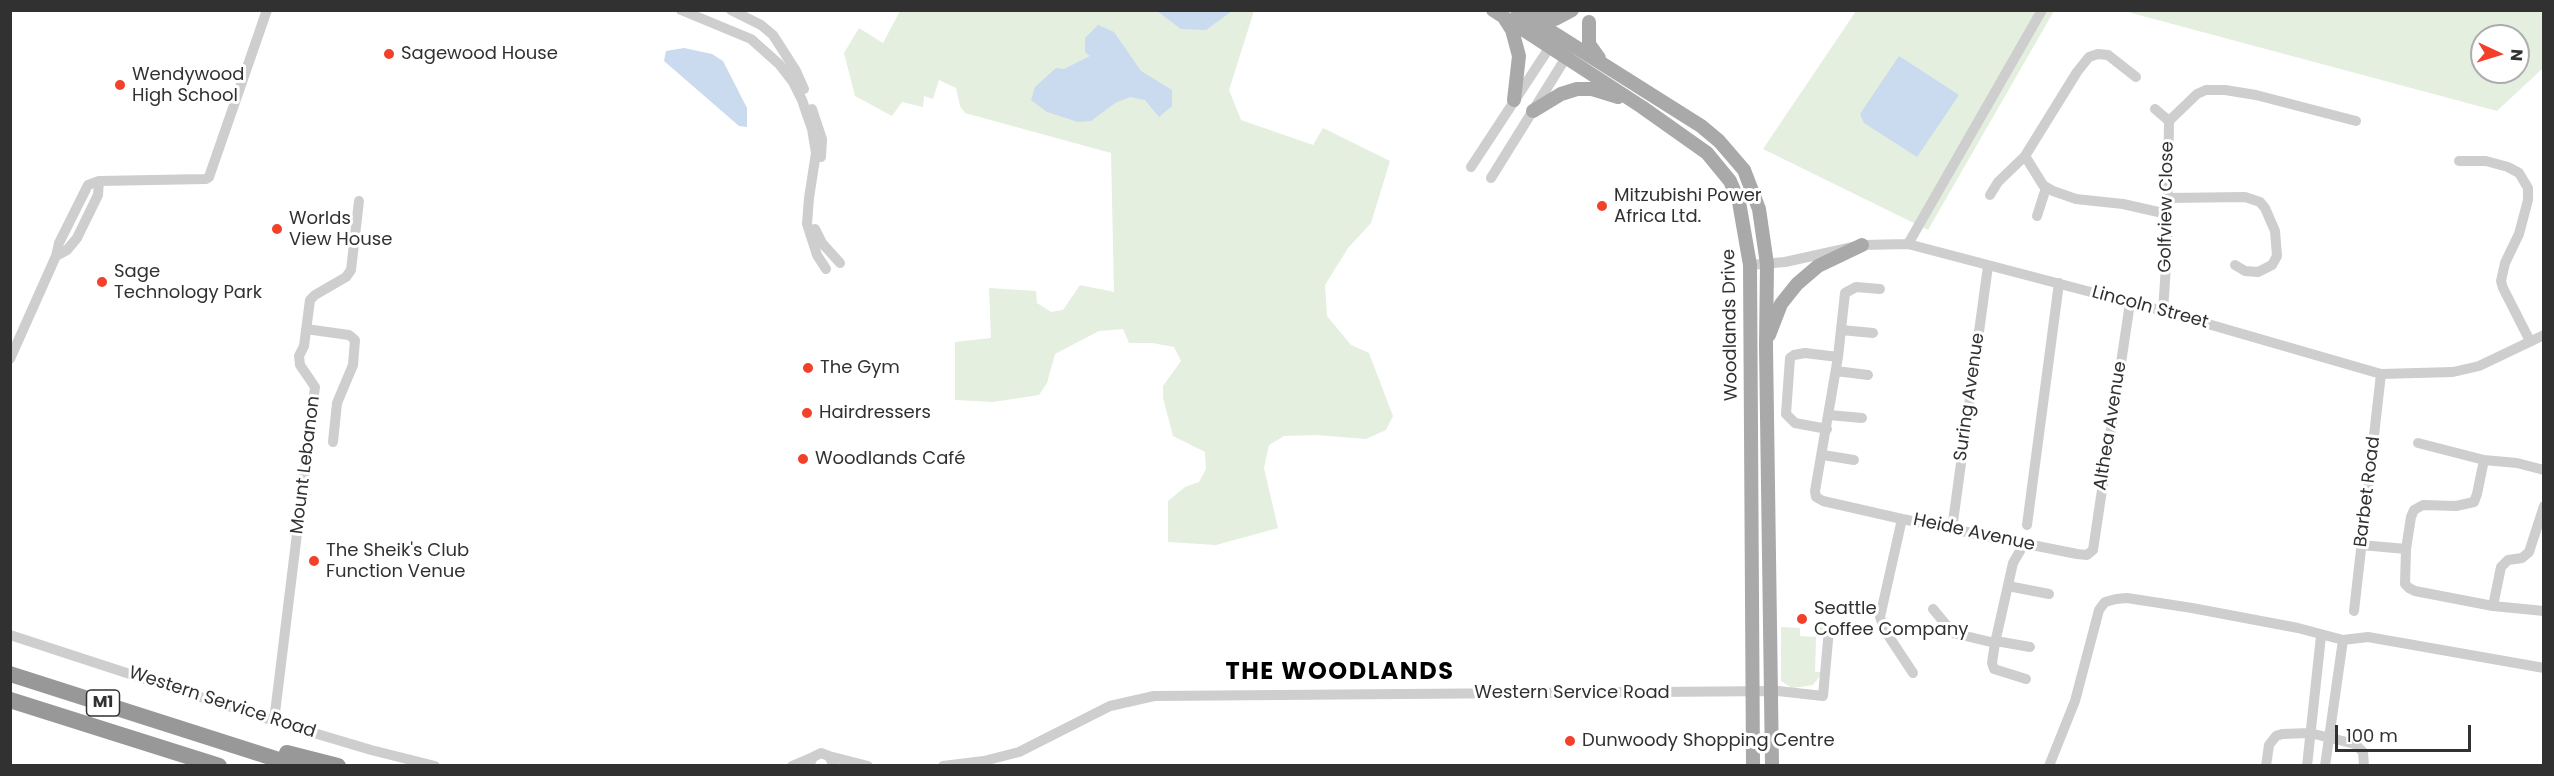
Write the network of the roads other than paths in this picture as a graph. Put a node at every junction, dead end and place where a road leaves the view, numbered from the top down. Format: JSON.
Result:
{"nodes":[{"id":1,"x":267,"y":10,"type":"edge"},
{"id":2,"x":681,"y":10,"type":"edge"},
{"id":3,"x":731,"y":10,"type":"edge"},
{"id":4,"x":1572,"y":10,"type":"edge"},
{"id":5,"x":2042,"y":10,"type":"edge"},
{"id":6,"x":1517,"y":11,"type":"edge"},
{"id":7,"x":1498,"y":14,"type":"edge"},
{"id":8,"x":1589,"y":22,"type":"dead end"},
{"id":9,"x":1554,"y":42,"type":"junction"},
{"id":10,"x":1569,"y":52,"type":"junction"},
{"id":11,"x":1606,"y":66,"type":"junction"},
{"id":12,"x":2136,"y":77,"type":"dead end"},
{"id":13,"x":1514,"y":100,"type":"junction"},
{"id":14,"x":1642,"y":107,"type":"junction"},
{"id":15,"x":2155,"y":110,"type":"dead end"},
{"id":16,"x":1533,"y":111,"type":"junction"},
{"id":17,"x":2169,"y":121,"type":"junction"},
{"id":18,"x":2356,"y":121,"type":"dead end"},
{"id":19,"x":2025,"y":156,"type":"junction"},
{"id":20,"x":2459,"y":161,"type":"dead end"},
{"id":21,"x":1471,"y":167,"type":"dead end"},
{"id":22,"x":1491,"y":178,"type":"dead end"},
{"id":23,"x":99,"y":181,"type":"junction"},
{"id":24,"x":2046,"y":188,"type":"junction"},
{"id":25,"x":1990,"y":195,"type":"dead end"},
{"id":26,"x":2168,"y":198,"type":"junction"},
{"id":27,"x":359,"y":201,"type":"dead end"},
{"id":28,"x":2167,"y":214,"type":"junction"},
{"id":29,"x":2037,"y":216,"type":"dead end"},
{"id":30,"x":1908,"y":244,"type":"junction"},
{"id":31,"x":1862,"y":245,"type":"junction"},
{"id":32,"x":56,"y":256,"type":"junction"},
{"id":33,"x":840,"y":263,"type":"dead end"},
{"id":34,"x":1767,"y":264,"type":"junction"},
{"id":35,"x":2235,"y":264,"type":"dead end"},
{"id":36,"x":1750,"y":265,"type":"junction"},
{"id":37,"x":1988,"y":266,"type":"junction"},
{"id":38,"x":826,"y":269,"type":"dead end"},
{"id":39,"x":2059,"y":283,"type":"junction"},
{"id":40,"x":1880,"y":289,"type":"dead end"},
{"id":41,"x":2130,"y":303,"type":"junction"},
{"id":42,"x":2163,"y":311,"type":"junction"},
{"id":43,"x":306,"y":329,"type":"junction"},
{"id":44,"x":1841,"y":330,"type":"junction"},
{"id":45,"x":1873,"y":333,"type":"dead end"},
{"id":46,"x":2544,"y":335,"type":"edge"},
{"id":47,"x":2530,"y":341,"type":"junction"},
{"id":48,"x":1766,"y":346,"type":"junction"},
{"id":49,"x":1838,"y":357,"type":"junction"},
{"id":50,"x":10,"y":359,"type":"edge"},
{"id":51,"x":1836,"y":371,"type":"junction"},
{"id":52,"x":2381,"y":374,"type":"junction"},
{"id":53,"x":1868,"y":375,"type":"dead end"},
{"id":54,"x":1829,"y":415,"type":"junction"},
{"id":55,"x":1862,"y":418,"type":"dead end"},
{"id":56,"x":1827,"y":429,"type":"junction"},
{"id":57,"x":333,"y":442,"type":"dead end"},
{"id":58,"x":2418,"y":443,"type":"dead end"},
{"id":59,"x":1823,"y":455,"type":"junction"},
{"id":60,"x":1854,"y":460,"type":"dead end"},
{"id":61,"x":2484,"y":460,"type":"junction"},
{"id":62,"x":2544,"y":470,"type":"edge"},
{"id":63,"x":2544,"y":506,"type":"edge"},
{"id":64,"x":1902,"y":519,"type":"junction"},
{"id":65,"x":2027,"y":525,"type":"dead end"},
{"id":66,"x":1952,"y":529,"type":"junction"},
{"id":67,"x":2024,"y":544,"type":"junction"},
{"id":68,"x":2361,"y":545,"type":"junction"},
{"id":69,"x":2406,"y":549,"type":"junction"},
{"id":70,"x":2093,"y":550,"type":"joint"},
{"id":71,"x":2008,"y":586,"type":"junction"},
{"id":72,"x":2049,"y":594,"type":"dead end"},
{"id":73,"x":2493,"y":606,"type":"junction"},
{"id":74,"x":1933,"y":609,"type":"dead end"},
{"id":75,"x":2354,"y":610,"type":"dead end"},
{"id":76,"x":2544,"y":611,"type":"edge"},
{"id":77,"x":1829,"y":629,"type":"dead end"},
{"id":78,"x":10,"y":635,"type":"edge"},
{"id":79,"x":2321,"y":636,"type":"junction"},
{"id":80,"x":2343,"y":640,"type":"junction"},
{"id":81,"x":1995,"y":642,"type":"junction"},
{"id":82,"x":2030,"y":647,"type":"dead end"},
{"id":83,"x":2544,"y":669,"type":"edge"},
{"id":84,"x":1912,"y":673,"type":"dead end"},
{"id":85,"x":10,"y":674,"type":"edge"},
{"id":86,"x":2026,"y":680,"type":"dead end"},
{"id":87,"x":1753,"y":692,"type":"junction"},
{"id":88,"x":1769,"y":692,"type":"junction"},
{"id":89,"x":10,"y":700,"type":"edge"},
{"id":90,"x":274,"y":721,"type":"junction"},
{"id":91,"x":195,"y":733,"type":"junction"},
{"id":92,"x":2310,"y":733,"type":"junction"},
{"id":93,"x":2328,"y":736,"type":"junction"},
{"id":94,"x":166,"y":748,"type":"junction"},
{"id":95,"x":811,"y":761,"type":"edge"},
{"id":96,"x":832,"y":761,"type":"edge"},
{"id":97,"x":185,"y":765,"type":"edge"},
{"id":98,"x":219,"y":765,"type":"edge"},
{"id":99,"x":298,"y":765,"type":"edge"},
{"id":100,"x":338,"y":765,"type":"edge"},
{"id":101,"x":435,"y":765,"type":"edge"},
{"id":102,"x":792,"y":765,"type":"edge"},
{"id":103,"x":868,"y":765,"type":"edge"},
{"id":104,"x":943,"y":765,"type":"edge"},
{"id":105,"x":1753,"y":765,"type":"edge"},
{"id":106,"x":1772,"y":765,"type":"edge"},
{"id":107,"x":2049,"y":765,"type":"edge"},
{"id":108,"x":2266,"y":765,"type":"edge"},
{"id":109,"x":2307,"y":765,"type":"edge"},
{"id":110,"x":2325,"y":765,"type":"edge"},
{"id":111,"x":2364,"y":765,"type":"edge"}],
"edges":[{"from":1,"to":23,"type":"street"},
{"from":2,"to":38,"type":"street"},
{"from":3,"to":33,"type":"street"},
{"from":4,"to":6,"type":"main road"},
{"from":5,"to":30,"type":"street"},
{"from":6,"to":9,"type":"main road","name":"Woodlands Drive"},
{"from":7,"to":9,"type":"main road","name":"Woodlands Drive"},
{"from":7,"to":13,"type":"main road"},
{"from":8,"to":11,"type":"main road"},
{"from":9,"to":10,"type":"main road","name":"Woodlands Drive"},
{"from":9,"to":13,"type":"street"},
{"from":10,"to":11,"type":"main road","name":"Woodlands Drive"},
{"from":10,"to":14,"type":"main road","name":"Woodlands Drive"},
{"from":10,"to":16,"type":"street"},
{"from":11,"to":34,"type":"main road","name":"Woodlands Drive"},
{"from":12,"to":19,"type":"street"},
{"from":13,"to":21,"type":"street"},
{"from":14,"to":16,"type":"main road"},
{"from":14,"to":36,"type":"main road","name":"Woodlands Drive"},
{"from":15,"to":17,"type":"street","name":"Golfview Close"},
{"from":16,"to":22,"type":"street"},
{"from":17,"to":18,"type":"street"},
{"from":17,"to":26,"type":"street","name":"Golfview Close"},
{"from":19,"to":24,"type":"street"},
{"from":19,"to":25,"type":"street"},
{"from":20,"to":47,"type":"street"},
{"from":23,"to":32,"type":"street"},
{"from":23,"to":32,"type":"street"},
{"from":24,"to":28,"type":"street"},
{"from":24,"to":29,"type":"street"},
{"from":26,"to":28,"type":"street","name":"Golfview Close"},
{"from":26,"to":35,"type":"street"},
{"from":27,"to":43,"type":"street","name":"Mount Lebanon"},
{"from":28,"to":42,"type":"street","name":"Golfview Close"},
{"from":30,"to":31,"type":"street","name":"Lincoln Street"},
{"from":30,"to":37,"type":"street","name":"Lincoln Street"},
{"from":31,"to":34,"type":"street","name":"Lincoln Street"},
{"from":31,"to":48,"type":"main road"},
{"from":32,"to":50,"type":"street"},
{"from":34,"to":36,"type":"street","name":"Lincoln Street"},
{"from":34,"to":48,"type":"main road","name":"Woodlands Drive"},
{"from":36,"to":87,"type":"main road","name":"Woodlands Drive"},
{"from":37,"to":39,"type":"street","name":"Lincoln Street"},
{"from":37,"to":66,"type":"street","name":"Suring Avenue"},
{"from":39,"to":41,"type":"street","name":"Lincoln Street"},
{"from":39,"to":65,"type":"street"},
{"from":40,"to":44,"type":"street"},
{"from":41,"to":42,"type":"street","name":"Lincoln Street"},
{"from":41,"to":70,"type":"street","name":"Althea Avenue"},
{"from":42,"to":52,"type":"street","name":"Lincoln Street"},
{"from":43,"to":57,"type":"street"},
{"from":43,"to":90,"type":"street","name":"Mount Lebanon"},
{"from":44,"to":45,"type":"street"},
{"from":44,"to":49,"type":"street"},
{"from":46,"to":47,"type":"street","name":"Lincoln Street"},
{"from":47,"to":52,"type":"street","name":"Lincoln Street"},
{"from":48,"to":88,"type":"main road","name":"Woodlands Drive"},
{"from":49,"to":51,"type":"street"},
{"from":49,"to":56,"type":"street"},
{"from":51,"to":53,"type":"street"},
{"from":51,"to":54,"type":"street"},
{"from":52,"to":68,"type":"street","name":"Barbet Road"},
{"from":54,"to":55,"type":"street"},
{"from":54,"to":56,"type":"street"},
{"from":56,"to":59,"type":"street"},
{"from":58,"to":61,"type":"street"},
{"from":59,"to":60,"type":"street"},
{"from":59,"to":64,"type":"street","name":"Heide Avenue"},
{"from":61,"to":62,"type":"street"},
{"from":61,"to":69,"type":"street"},
{"from":63,"to":73,"type":"street"},
{"from":64,"to":66,"type":"street","name":"Heide Avenue"},
{"from":64,"to":84,"type":"street"},
{"from":66,"to":67,"type":"street","name":"Heide Avenue"},
{"from":67,"to":70,"type":"street","name":"Heide Avenue"},
{"from":67,"to":71,"type":"street"},
{"from":68,"to":69,"type":"street"},
{"from":68,"to":75,"type":"street","name":"Barbet Road"},
{"from":69,"to":73,"type":"street"},
{"from":71,"to":72,"type":"street"},
{"from":71,"to":81,"type":"street"},
{"from":73,"to":76,"type":"street"},
{"from":74,"to":81,"type":"street"},
{"from":77,"to":88,"type":"street","name":"Western Service Road"},
{"from":78,"to":90,"type":"street","name":"Western Service Road"},
{"from":79,"to":80,"type":"street"},
{"from":79,"to":92,"type":"street"},
{"from":79,"to":107,"type":"street"},
{"from":80,"to":83,"type":"street"},
{"from":80,"to":93,"type":"street"},
{"from":81,"to":82,"type":"street"},
{"from":81,"to":86,"type":"street"},
{"from":85,"to":91,"type":"highway","number":"M1"},
{"from":87,"to":88,"type":"street","name":"Western Service Road"},
{"from":87,"to":104,"type":"street","name":"Western Service Road"},
{"from":87,"to":105,"type":"main road","name":"Woodlands Drive"},
{"from":88,"to":106,"type":"main road","name":"Woodlands Drive"},
{"from":89,"to":94,"type":"highway","number":"M1"},
{"from":90,"to":101,"type":"street","name":"Western Service Road"},
{"from":91,"to":99,"type":"highway","number":"M1"},
{"from":91,"to":100,"type":"highway"},
{"from":92,"to":93,"type":"street"},
{"from":92,"to":108,"type":"street"},
{"from":92,"to":109,"type":"street"},
{"from":93,"to":110,"type":"street"},
{"from":93,"to":111,"type":"street"},
{"from":94,"to":97,"type":"highway"},
{"from":94,"to":98,"type":"highway","number":"M1"},
{"from":95,"to":96,"type":"street"},
{"from":95,"to":102,"type":"street"},
{"from":96,"to":103,"type":"street"}]}
